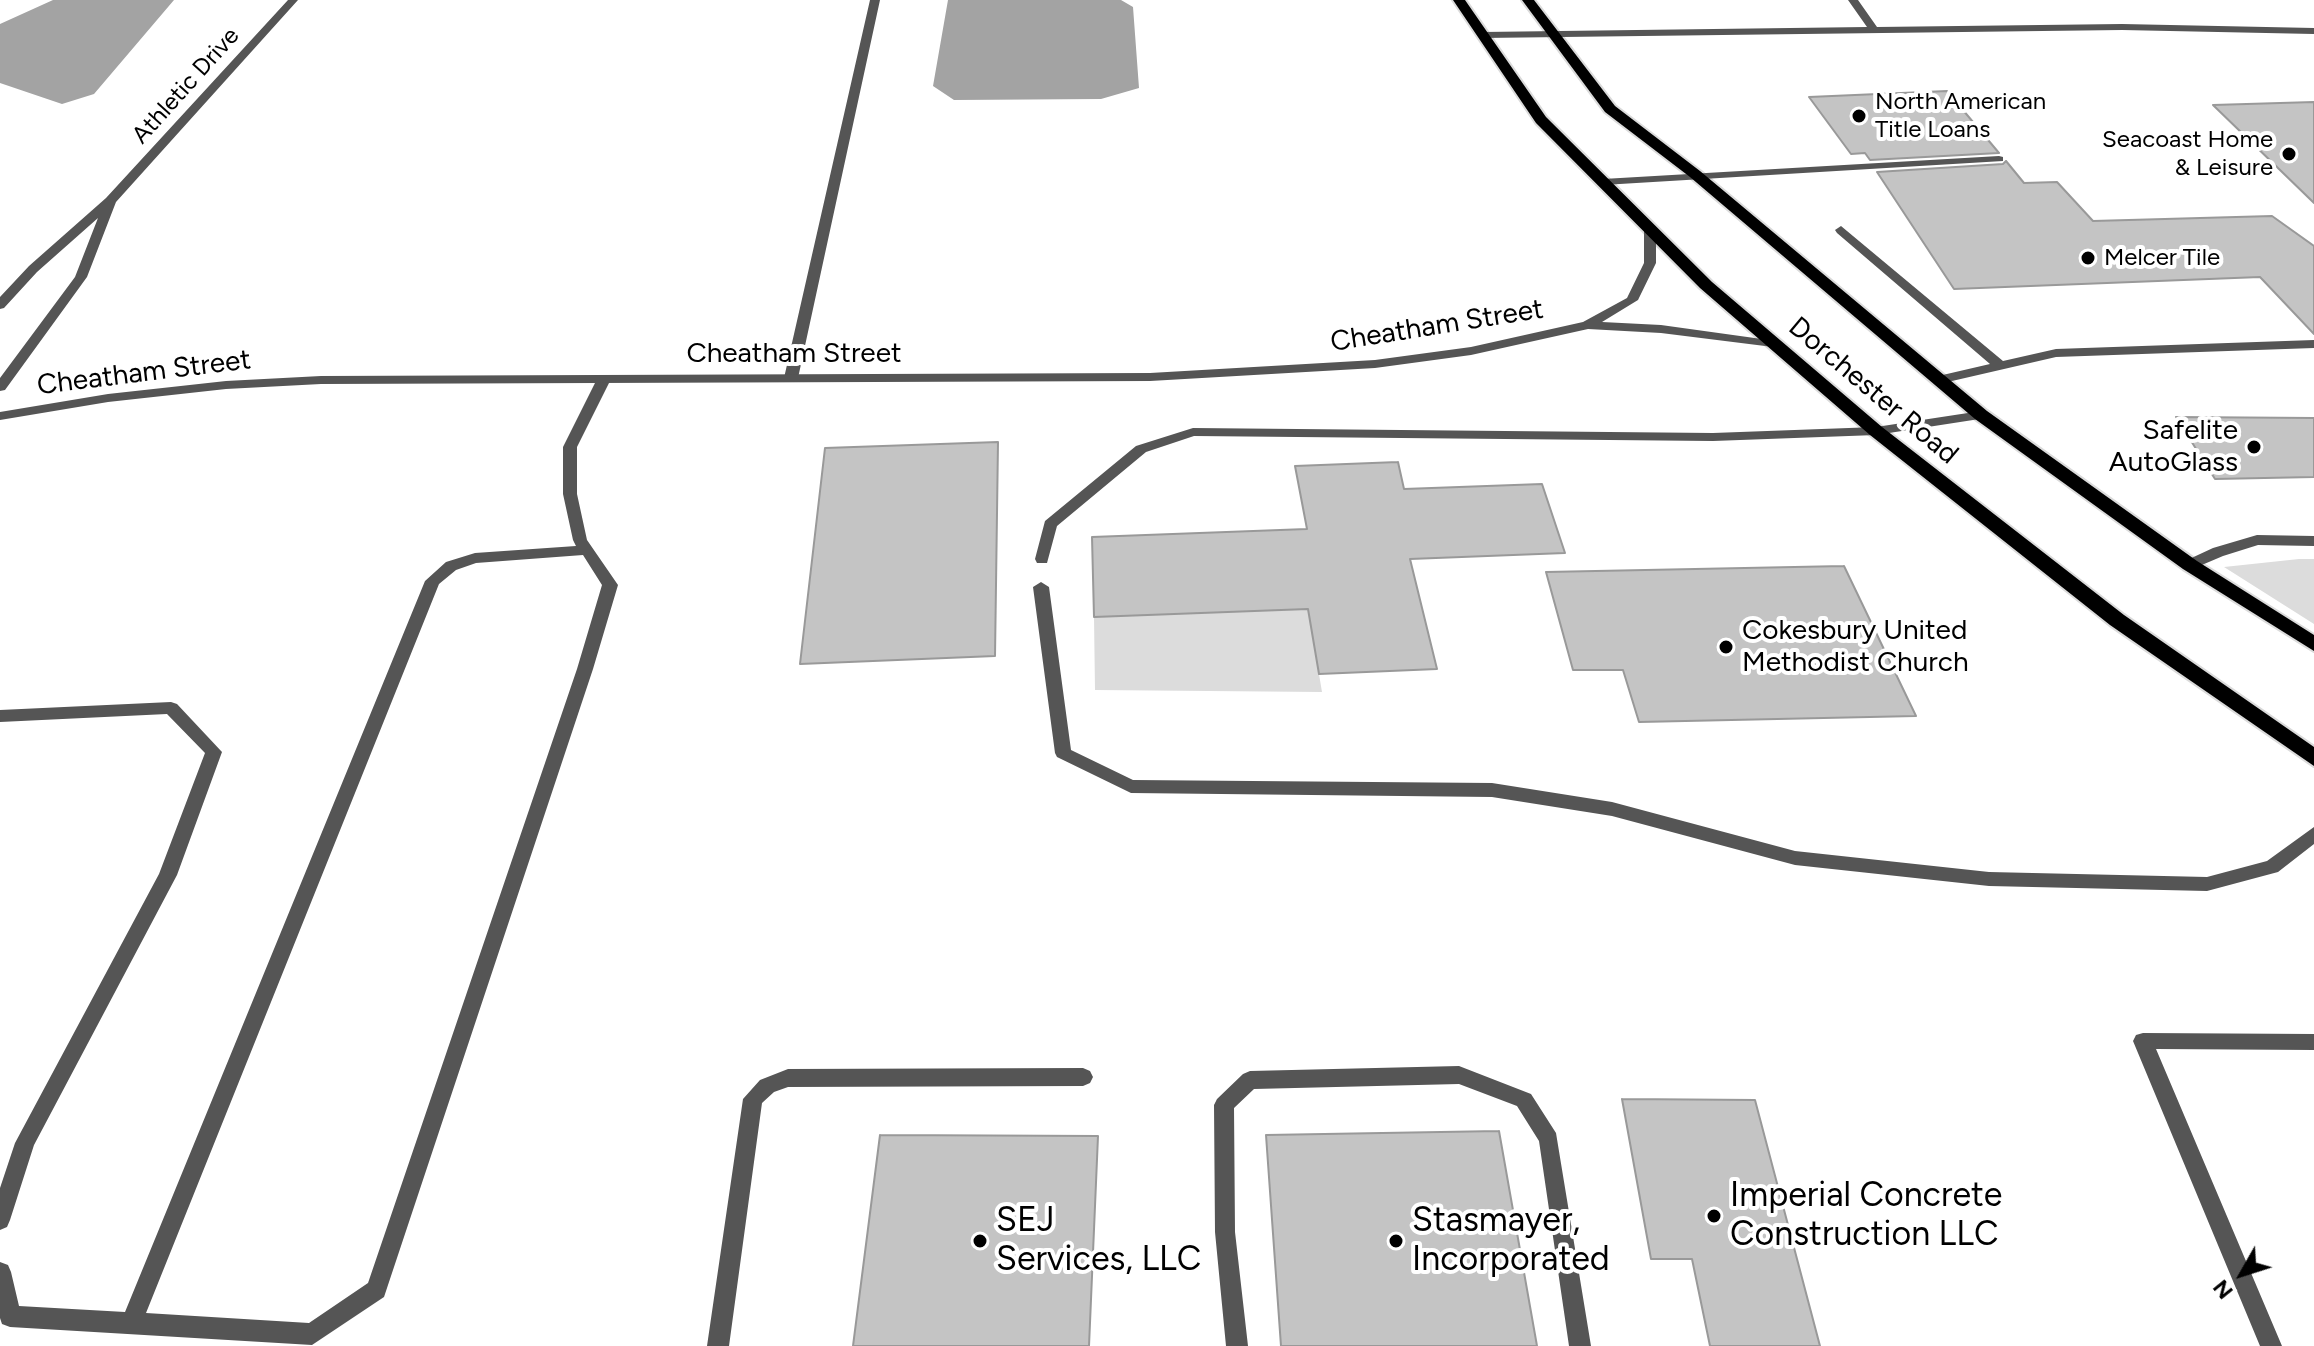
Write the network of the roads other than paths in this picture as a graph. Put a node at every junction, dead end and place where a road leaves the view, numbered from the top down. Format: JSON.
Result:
{"nodes":[{"id":1,"x":293,"y":0,"type":"edge"},
{"id":2,"x":875,"y":0,"type":"edge"},
{"id":3,"x":1459,"y":0,"type":"edge"},
{"id":4,"x":1528,"y":0,"type":"edge"},
{"id":5,"x":1853,"y":0,"type":"edge"},
{"id":6,"x":1874,"y":30,"type":"junction"},
{"id":7,"x":2314,"y":31,"type":"edge"},
{"id":8,"x":1553,"y":32,"type":"junction"},
{"id":9,"x":1483,"y":35,"type":"junction"},
{"id":10,"x":1999,"y":159,"type":"dead end"},
{"id":11,"x":1695,"y":174,"type":"junction"},
{"id":12,"x":1603,"y":182,"type":"junction"},
{"id":13,"x":110,"y":201,"type":"junction"},
{"id":14,"x":1650,"y":229,"type":"junction"},
{"id":15,"x":1841,"y":230,"type":"dead end"},
{"id":16,"x":0,"y":305,"type":"edge"},
{"id":17,"x":1587,"y":325,"type":"junction"},
{"id":18,"x":2314,"y":344,"type":"edge"},
{"id":19,"x":1776,"y":345,"type":"junction"},
{"id":20,"x":2000,"y":366,"type":"junction"},
{"id":21,"x":791,"y":378,"type":"junction"},
{"id":22,"x":604,"y":379,"type":"junction"},
{"id":23,"x":1939,"y":380,"type":"junction"},
{"id":24,"x":0,"y":387,"type":"edge"},
{"id":25,"x":1981,"y":415,"type":"junction"},
{"id":26,"x":0,"y":416,"type":"edge"},
{"id":27,"x":1876,"y":431,"type":"junction"},
{"id":28,"x":2314,"y":541,"type":"edge"},
{"id":29,"x":586,"y":550,"type":"junction"},
{"id":30,"x":1042,"y":559,"type":"dead end"},
{"id":31,"x":2190,"y":565,"type":"junction"},
{"id":32,"x":1041,"y":587,"type":"dead end"},
{"id":33,"x":2314,"y":644,"type":"edge"},
{"id":34,"x":0,"y":716,"type":"edge"},
{"id":35,"x":2314,"y":758,"type":"edge"},
{"id":36,"x":2314,"y":834,"type":"edge"},
{"id":37,"x":2314,"y":1042,"type":"edge"},
{"id":38,"x":1083,"y":1077,"type":"dead end"},
{"id":39,"x":0,"y":1220,"type":"edge"},
{"id":40,"x":0,"y":1272,"type":"edge"},
{"id":41,"x":132,"y":1321,"type":"junction"},
{"id":42,"x":718,"y":1346,"type":"edge"},
{"id":43,"x":1237,"y":1346,"type":"edge"},
{"id":44,"x":1580,"y":1346,"type":"edge"},
{"id":45,"x":2271,"y":1346,"type":"edge"}],
"edges":[{"from":1,"to":13,"type":"street","name":"Athletic Drive"},
{"from":2,"to":21,"type":"street"},
{"from":3,"to":9,"type":"main road","name":"Dorchester Road"},
{"from":4,"to":8,"type":"main road","name":"Dorchester Road"},
{"from":5,"to":6,"type":"street"},
{"from":6,"to":7,"type":"street"},
{"from":6,"to":8,"type":"street"},
{"from":8,"to":9,"type":"street"},
{"from":8,"to":11,"type":"main road","name":"Dorchester Road"},
{"from":9,"to":12,"type":"main road","name":"Dorchester Road"},
{"from":10,"to":11,"type":"street"},
{"from":11,"to":12,"type":"street"},
{"from":11,"to":23,"type":"main road","name":"Dorchester Road"},
{"from":12,"to":14,"type":"main road","name":"Dorchester Road"},
{"from":13,"to":16,"type":"street","name":"Athletic Drive"},
{"from":13,"to":24,"type":"street","name":"Athletic Drive"},
{"from":14,"to":17,"type":"street","name":"Cheatham Street"},
{"from":14,"to":19,"type":"main road","name":"Dorchester Road"},
{"from":15,"to":20,"type":"street"},
{"from":17,"to":19,"type":"street","name":"Cheatham Street"},
{"from":17,"to":21,"type":"street","name":"Cheatham Street"},
{"from":18,"to":20,"type":"street"},
{"from":19,"to":27,"type":"main road","name":"Dorchester Road"},
{"from":20,"to":23,"type":"street"},
{"from":21,"to":22,"type":"street","name":"Cheatham Street"},
{"from":22,"to":26,"type":"street","name":"Cheatham Street"},
{"from":22,"to":29,"type":"street"},
{"from":23,"to":25,"type":"main road","name":"Dorchester Road"},
{"from":25,"to":27,"type":"street"},
{"from":25,"to":31,"type":"main road","name":"Dorchester Road"},
{"from":27,"to":30,"type":"street"},
{"from":27,"to":35,"type":"main road","name":"Dorchester Road"},
{"from":28,"to":31,"type":"street"},
{"from":29,"to":41,"type":"street"},
{"from":29,"to":41,"type":"street"},
{"from":31,"to":33,"type":"main road","name":"Dorchester Road"},
{"from":32,"to":36,"type":"street"},
{"from":34,"to":39,"type":"street"},
{"from":37,"to":45,"type":"street"},
{"from":38,"to":42,"type":"street"},
{"from":40,"to":41,"type":"street"},
{"from":43,"to":44,"type":"street"}]}
